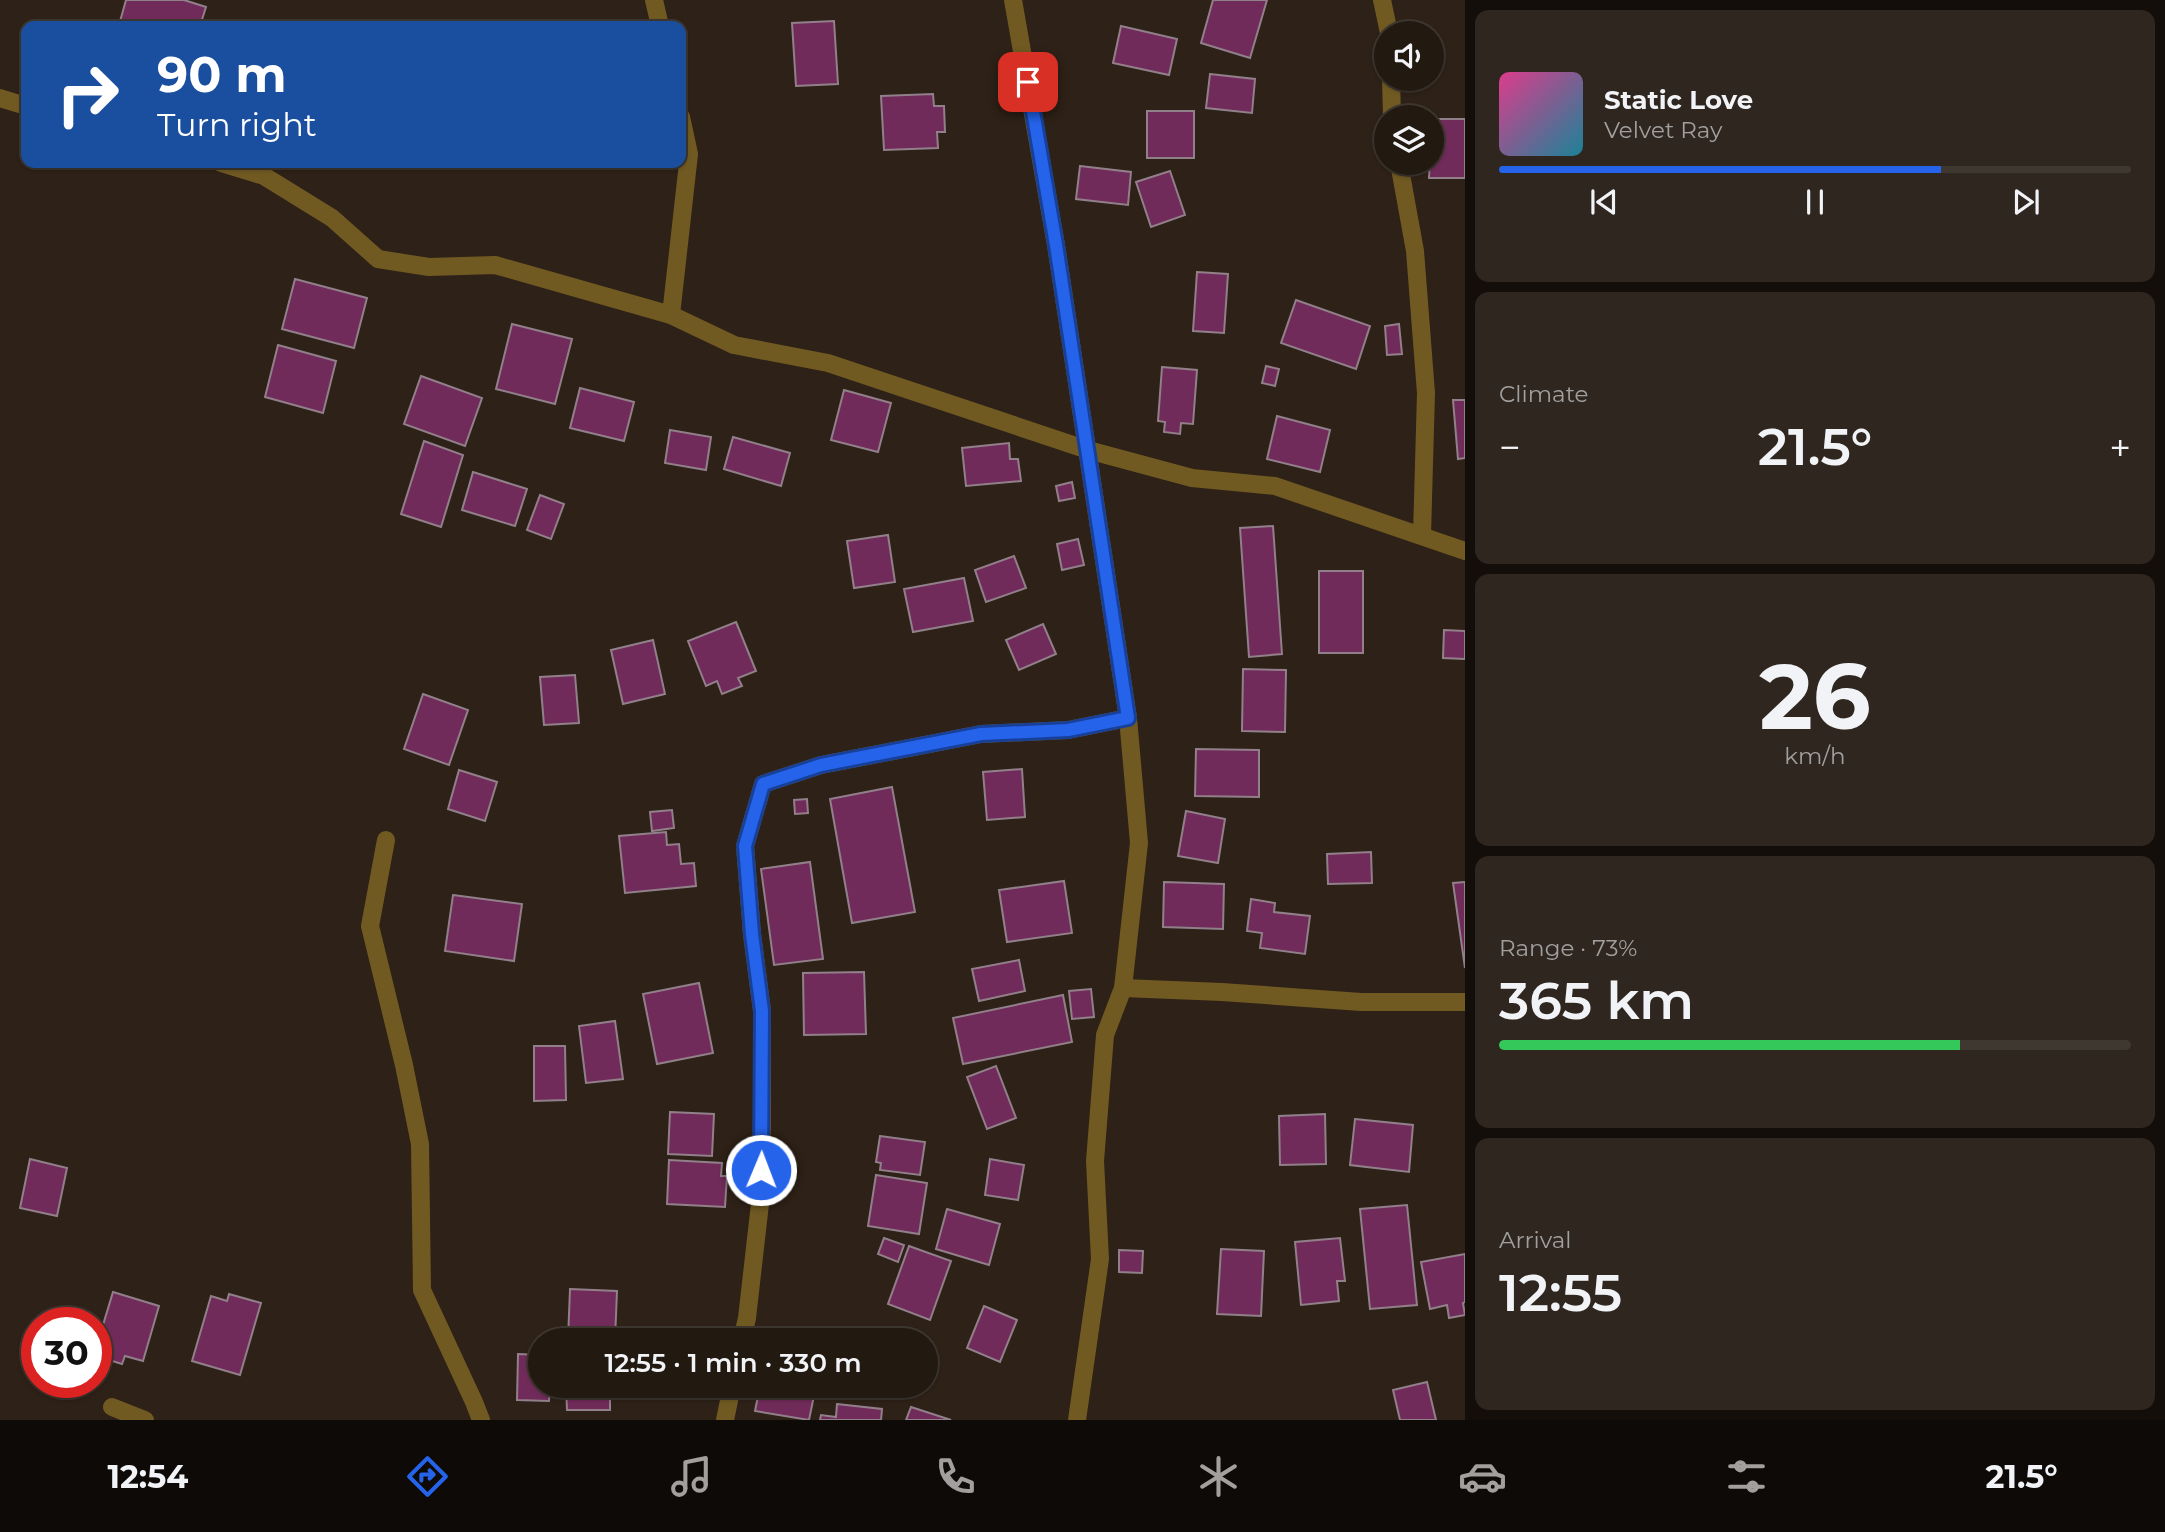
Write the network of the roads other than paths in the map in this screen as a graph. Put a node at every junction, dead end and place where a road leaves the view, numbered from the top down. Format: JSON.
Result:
{"nodes":[{"id":1,"x":653,"y":0,"type":"edge"},
{"id":2,"x":1013,"y":0,"type":"edge"},
{"id":3,"x":1382,"y":0,"type":"edge"},
{"id":4,"x":659,"y":21,"type":"edge"},
{"id":5,"x":1386,"y":21,"type":"edge"},
{"id":6,"x":0,"y":98,"type":"edge"},
{"id":7,"x":21,"y":104,"type":"edge"},
{"id":8,"x":686,"y":140,"type":"edge"},
{"id":9,"x":238,"y":168,"type":"edge"},
{"id":10,"x":1401,"y":175,"type":"edge"},
{"id":11,"x":671,"y":316,"type":"junction"},
{"id":12,"x":1088,"y":450,"type":"junction"},
{"id":13,"x":1422,"y":535,"type":"junction"},
{"id":14,"x":1465,"y":551,"type":"edge"},
{"id":15,"x":1128,"y":718,"type":"junction"},
{"id":16,"x":386,"y":840,"type":"dead end"},
{"id":17,"x":1123,"y":989,"type":"junction"},
{"id":18,"x":1465,"y":1002,"type":"edge"},
{"id":19,"x":745,"y":1328,"type":"edge"},
{"id":20,"x":730,"y":1398,"type":"edge"},
{"id":21,"x":112,"y":1407,"type":"dead end"},
{"id":22,"x":145,"y":1420,"type":"edge"},
{"id":23,"x":481,"y":1420,"type":"edge"},
{"id":24,"x":725,"y":1420,"type":"edge"},
{"id":25,"x":1077,"y":1420,"type":"edge"}],
"edges":[{"from":1,"to":4,"type":"street"},
{"from":2,"to":12,"type":"street"},
{"from":3,"to":5,"type":"street"},
{"from":6,"to":7,"type":"street"},
{"from":8,"to":11,"type":"street"},
{"from":9,"to":11,"type":"street"},
{"from":10,"to":13,"type":"street"},
{"from":11,"to":12,"type":"street"},
{"from":12,"to":13,"type":"street"},
{"from":12,"to":15,"type":"street"},
{"from":13,"to":14,"type":"street"},
{"from":15,"to":17,"type":"street"},
{"from":15,"to":19,"type":"street"},
{"from":16,"to":23,"type":"street"},
{"from":17,"to":18,"type":"street"},
{"from":17,"to":25,"type":"street"},
{"from":20,"to":24,"type":"street"},
{"from":21,"to":22,"type":"street"}]}
